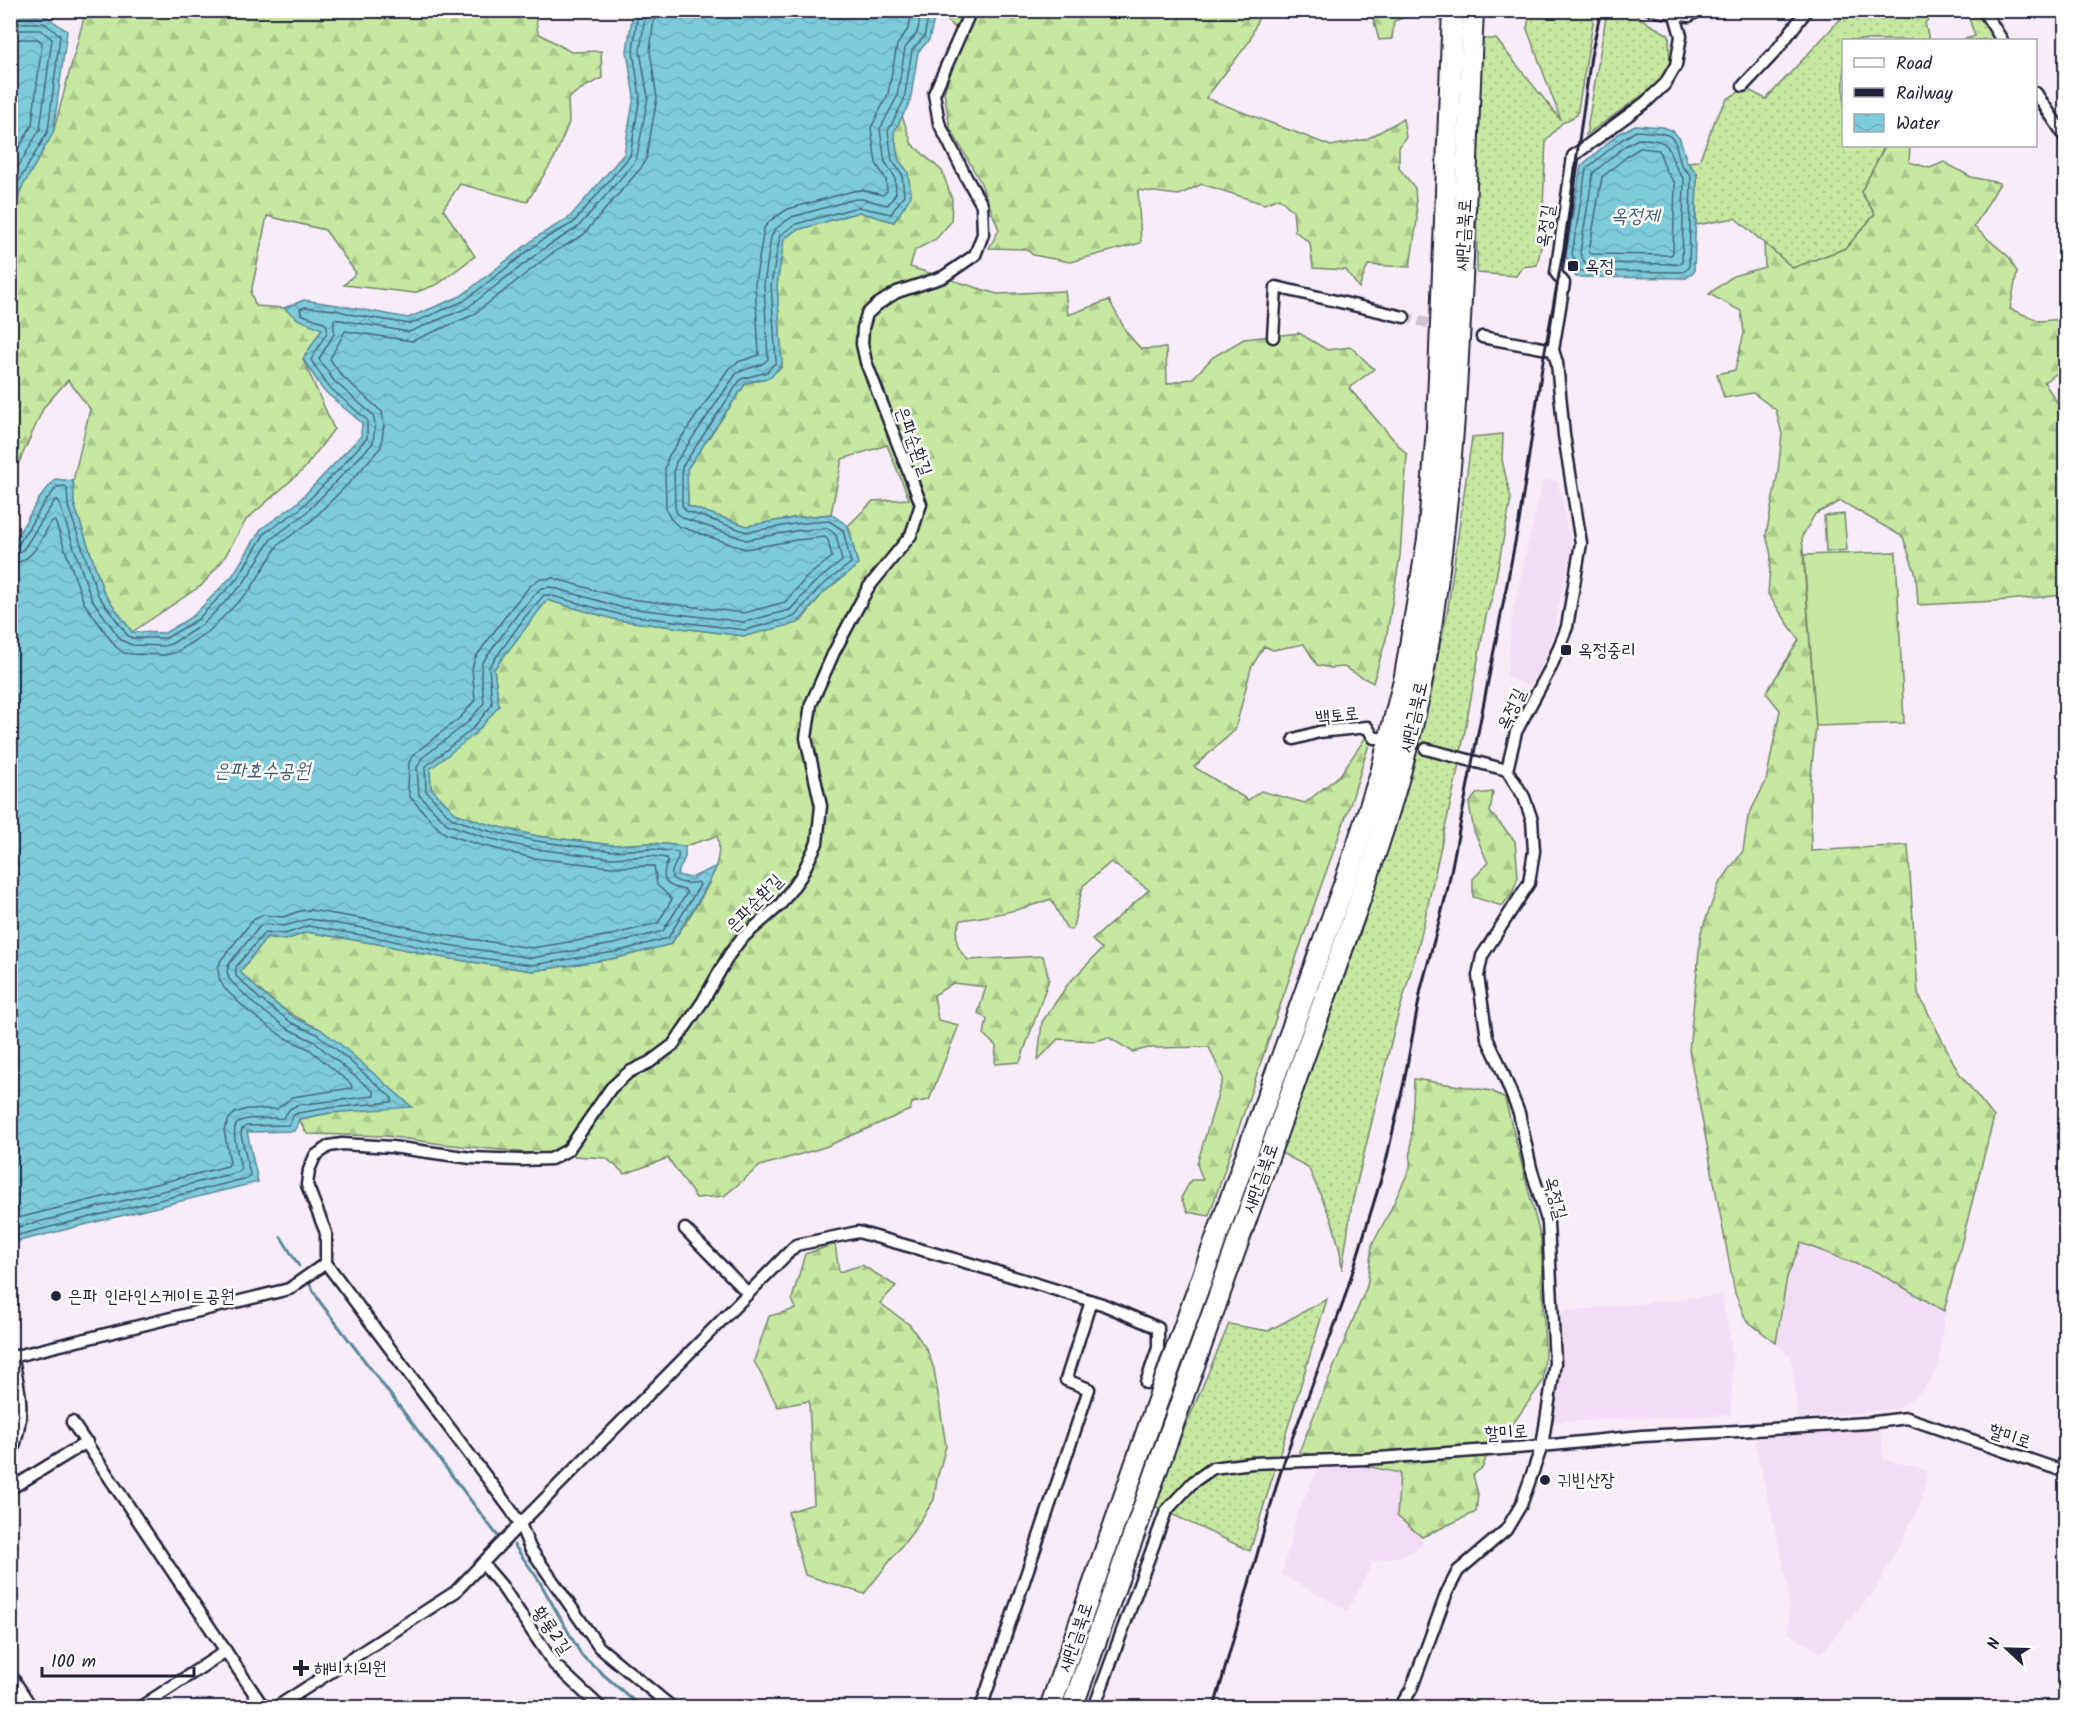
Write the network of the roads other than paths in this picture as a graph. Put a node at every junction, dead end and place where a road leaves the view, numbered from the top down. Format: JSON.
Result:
{"nodes":[{"id":1,"x":971,"y":10,"type":"edge"},
{"id":2,"x":1453,"y":10,"type":"edge"},
{"id":3,"x":1473,"y":10,"type":"edge"},
{"id":4,"x":1652,"y":10,"type":"edge"},
{"id":5,"x":1700,"y":10,"type":"edge"},
{"id":6,"x":1807,"y":10,"type":"edge"},
{"id":7,"x":1983,"y":10,"type":"edge"},
{"id":8,"x":1675,"y":15,"type":"junction"},
{"id":9,"x":2001,"y":39,"type":"edge"},
{"id":10,"x":1743,"y":86,"type":"dead end"},
{"id":11,"x":2037,"y":94,"type":"edge"},
{"id":12,"x":2066,"y":138,"type":"edge"},
{"id":13,"x":1404,"y":317,"type":"tunnel mouth"},
{"id":14,"x":1273,"y":337,"type":"dead end"},
{"id":15,"x":1482,"y":337,"type":"tunnel mouth"},
{"id":16,"x":1553,"y":350,"type":"junction"},
{"id":17,"x":1379,"y":738,"type":"dead end"},
{"id":18,"x":1294,"y":739,"type":"dead end"},
{"id":19,"x":1426,"y":749,"type":"dead end"},
{"id":20,"x":1507,"y":770,"type":"junction"},
{"id":21,"x":685,"y":1229,"type":"dead end"},
{"id":22,"x":326,"y":1263,"type":"junction"},
{"id":23,"x":748,"y":1293,"type":"junction"},
{"id":24,"x":1091,"y":1301,"type":"junction"},
{"id":25,"x":1155,"y":1383,"type":"junction"},
{"id":26,"x":72,"y":1422,"type":"dead end"},
{"id":27,"x":87,"y":1442,"type":"junction"},
{"id":28,"x":1542,"y":1446,"type":"junction"},
{"id":29,"x":10,"y":1458,"type":"edge"},
{"id":30,"x":2066,"y":1472,"type":"edge"},
{"id":31,"x":10,"y":1489,"type":"edge"},
{"id":32,"x":520,"y":1524,"type":"junction"},
{"id":33,"x":483,"y":1564,"type":"junction"},
{"id":34,"x":226,"y":1651,"type":"junction"},
{"id":35,"x":10,"y":1674,"type":"edge"},
{"id":36,"x":32,"y":1707,"type":"edge"},
{"id":37,"x":139,"y":1707,"type":"edge"},
{"id":38,"x":264,"y":1707,"type":"edge"},
{"id":39,"x":275,"y":1707,"type":"edge"},
{"id":40,"x":602,"y":1707,"type":"edge"},
{"id":41,"x":673,"y":1707,"type":"edge"},
{"id":42,"x":981,"y":1707,"type":"edge"},
{"id":43,"x":1050,"y":1707,"type":"edge"},
{"id":44,"x":1072,"y":1707,"type":"edge"},
{"id":45,"x":1094,"y":1707,"type":"edge"},
{"id":46,"x":1399,"y":1707,"type":"edge"}],
"edges":[{"from":1,"to":22,"type":"street","name":"은파순환길"},
{"from":2,"to":25,"type":"highway","name":"새만금북로"},
{"from":3,"to":44,"type":"highway","name":"새만금북로"},
{"from":4,"to":8,"type":"street"},
{"from":5,"to":8,"type":"street"},
{"from":6,"to":10,"type":"street"},
{"from":7,"to":9,"type":"street"},
{"from":8,"to":16,"type":"street","name":"옥정길"},
{"from":11,"to":12,"type":"street"},
{"from":13,"to":14,"type":"street"},
{"from":15,"to":16,"type":"street"},
{"from":16,"to":20,"type":"street","name":"옥정길"},
{"from":17,"to":18,"type":"street","name":"백토로"},
{"from":19,"to":20,"type":"street"},
{"from":20,"to":28,"type":"street","name":"옥정길"},
{"from":21,"to":23,"type":"street"},
{"from":22,"to":29,"type":"street"},
{"from":22,"to":32,"type":"street"},
{"from":23,"to":24,"type":"street"},
{"from":23,"to":32,"type":"street"},
{"from":24,"to":25,"type":"street"},
{"from":24,"to":42,"type":"street"},
{"from":25,"to":43,"type":"highway","name":"새만금북로"},
{"from":26,"to":27,"type":"street"},
{"from":27,"to":31,"type":"street"},
{"from":27,"to":34,"type":"street"},
{"from":28,"to":30,"type":"street","name":"할미로"},
{"from":28,"to":45,"type":"street","name":"할미로"},
{"from":28,"to":46,"type":"street","name":"옥정길"},
{"from":32,"to":33,"type":"street"},
{"from":32,"to":41,"type":"street"},
{"from":33,"to":39,"type":"street"},
{"from":33,"to":40,"type":"street","name":"황룡2길"},
{"from":34,"to":37,"type":"street"},
{"from":34,"to":38,"type":"street"},
{"from":35,"to":36,"type":"street"}]}
